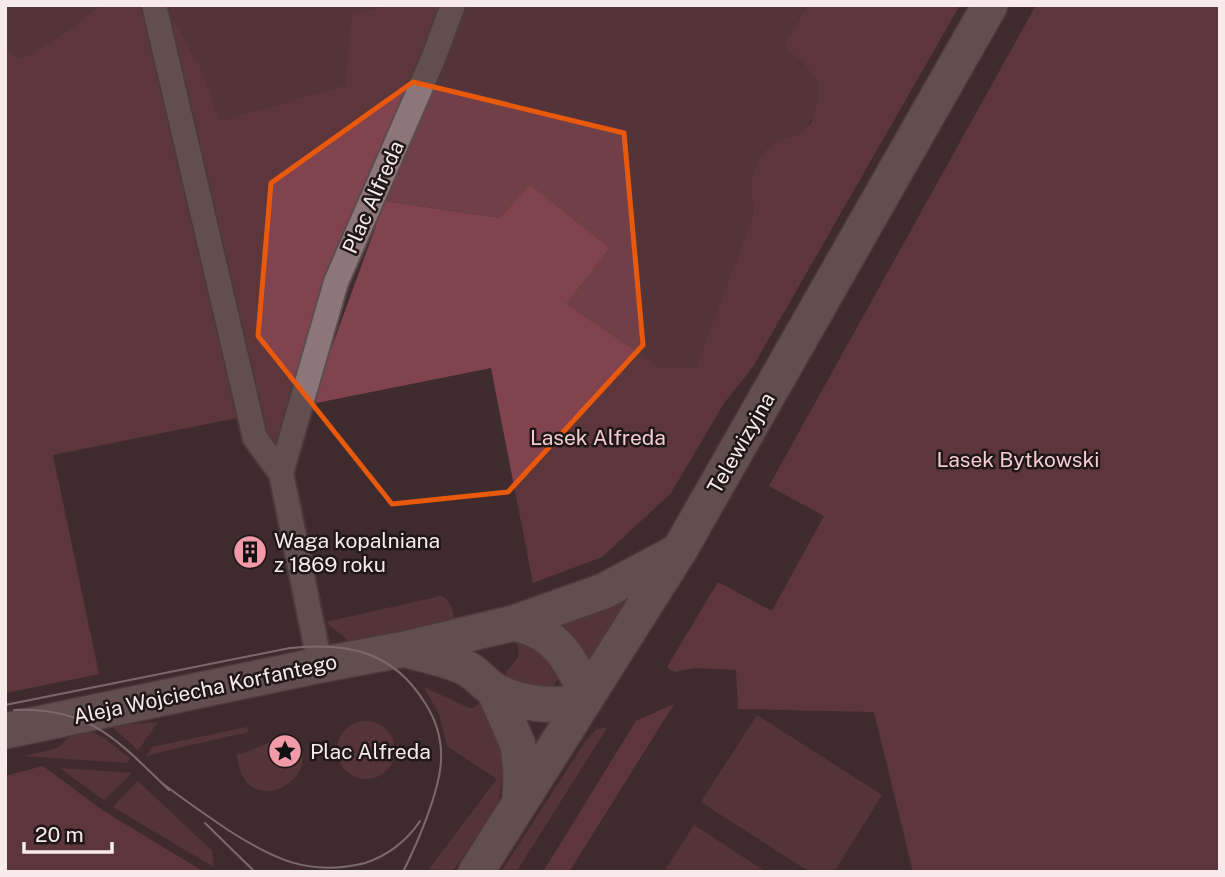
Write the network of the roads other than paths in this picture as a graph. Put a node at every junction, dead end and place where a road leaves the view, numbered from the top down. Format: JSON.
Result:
{"nodes":[{"id":1,"x":154,"y":5,"type":"edge"},
{"id":2,"x":453,"y":5,"type":"edge"},
{"id":3,"x":990,"y":5,"type":"edge"},
{"id":4,"x":281,"y":473,"type":"junction"},
{"id":5,"x":679,"y":551,"type":"junction"},
{"id":6,"x":514,"y":623,"type":"junction"},
{"id":7,"x":405,"y":649,"type":"junction"},
{"id":8,"x":320,"y":665,"type":"junction"},
{"id":9,"x":494,"y":690,"type":"junction"},
{"id":10,"x":585,"y":699,"type":"junction"},
{"id":11,"x":5,"y":731,"type":"edge"},
{"id":12,"x":520,"y":802,"type":"junction"},
{"id":13,"x":476,"y":872,"type":"edge"}],
"edges":[{"from":1,"to":4,"type":"street","name":"Plac Alfreda"},
{"from":2,"to":4,"type":"street","name":"Plac Alfreda"},
{"from":3,"to":5,"type":"street","name":"Telewizyjna"},
{"from":4,"to":8,"type":"street","name":"Plac Alfreda"},
{"from":5,"to":6,"type":"street","name":"Aleja Wojciecha Korfantego"},
{"from":5,"to":10,"type":"street","name":"Telewizyjna"},
{"from":6,"to":7,"type":"street","name":"Aleja Wojciecha Korfantego"},
{"from":6,"to":10,"type":"street"},
{"from":7,"to":8,"type":"street","name":"Aleja Wojciecha Korfantego"},
{"from":7,"to":9,"type":"street","name":"Aleja Wojciecha Korfantego"},
{"from":8,"to":11,"type":"street","name":"Aleja Wojciecha Korfantego"},
{"from":9,"to":10,"type":"street","name":"Aleja Wojciecha Korfantego"},
{"from":9,"to":12,"type":"street","name":"Aleja Wojciecha Korfantego"},
{"from":10,"to":12,"type":"street","name":"Telewizyjna"},
{"from":12,"to":13,"type":"street","name":"Telewizyjna"}]}
